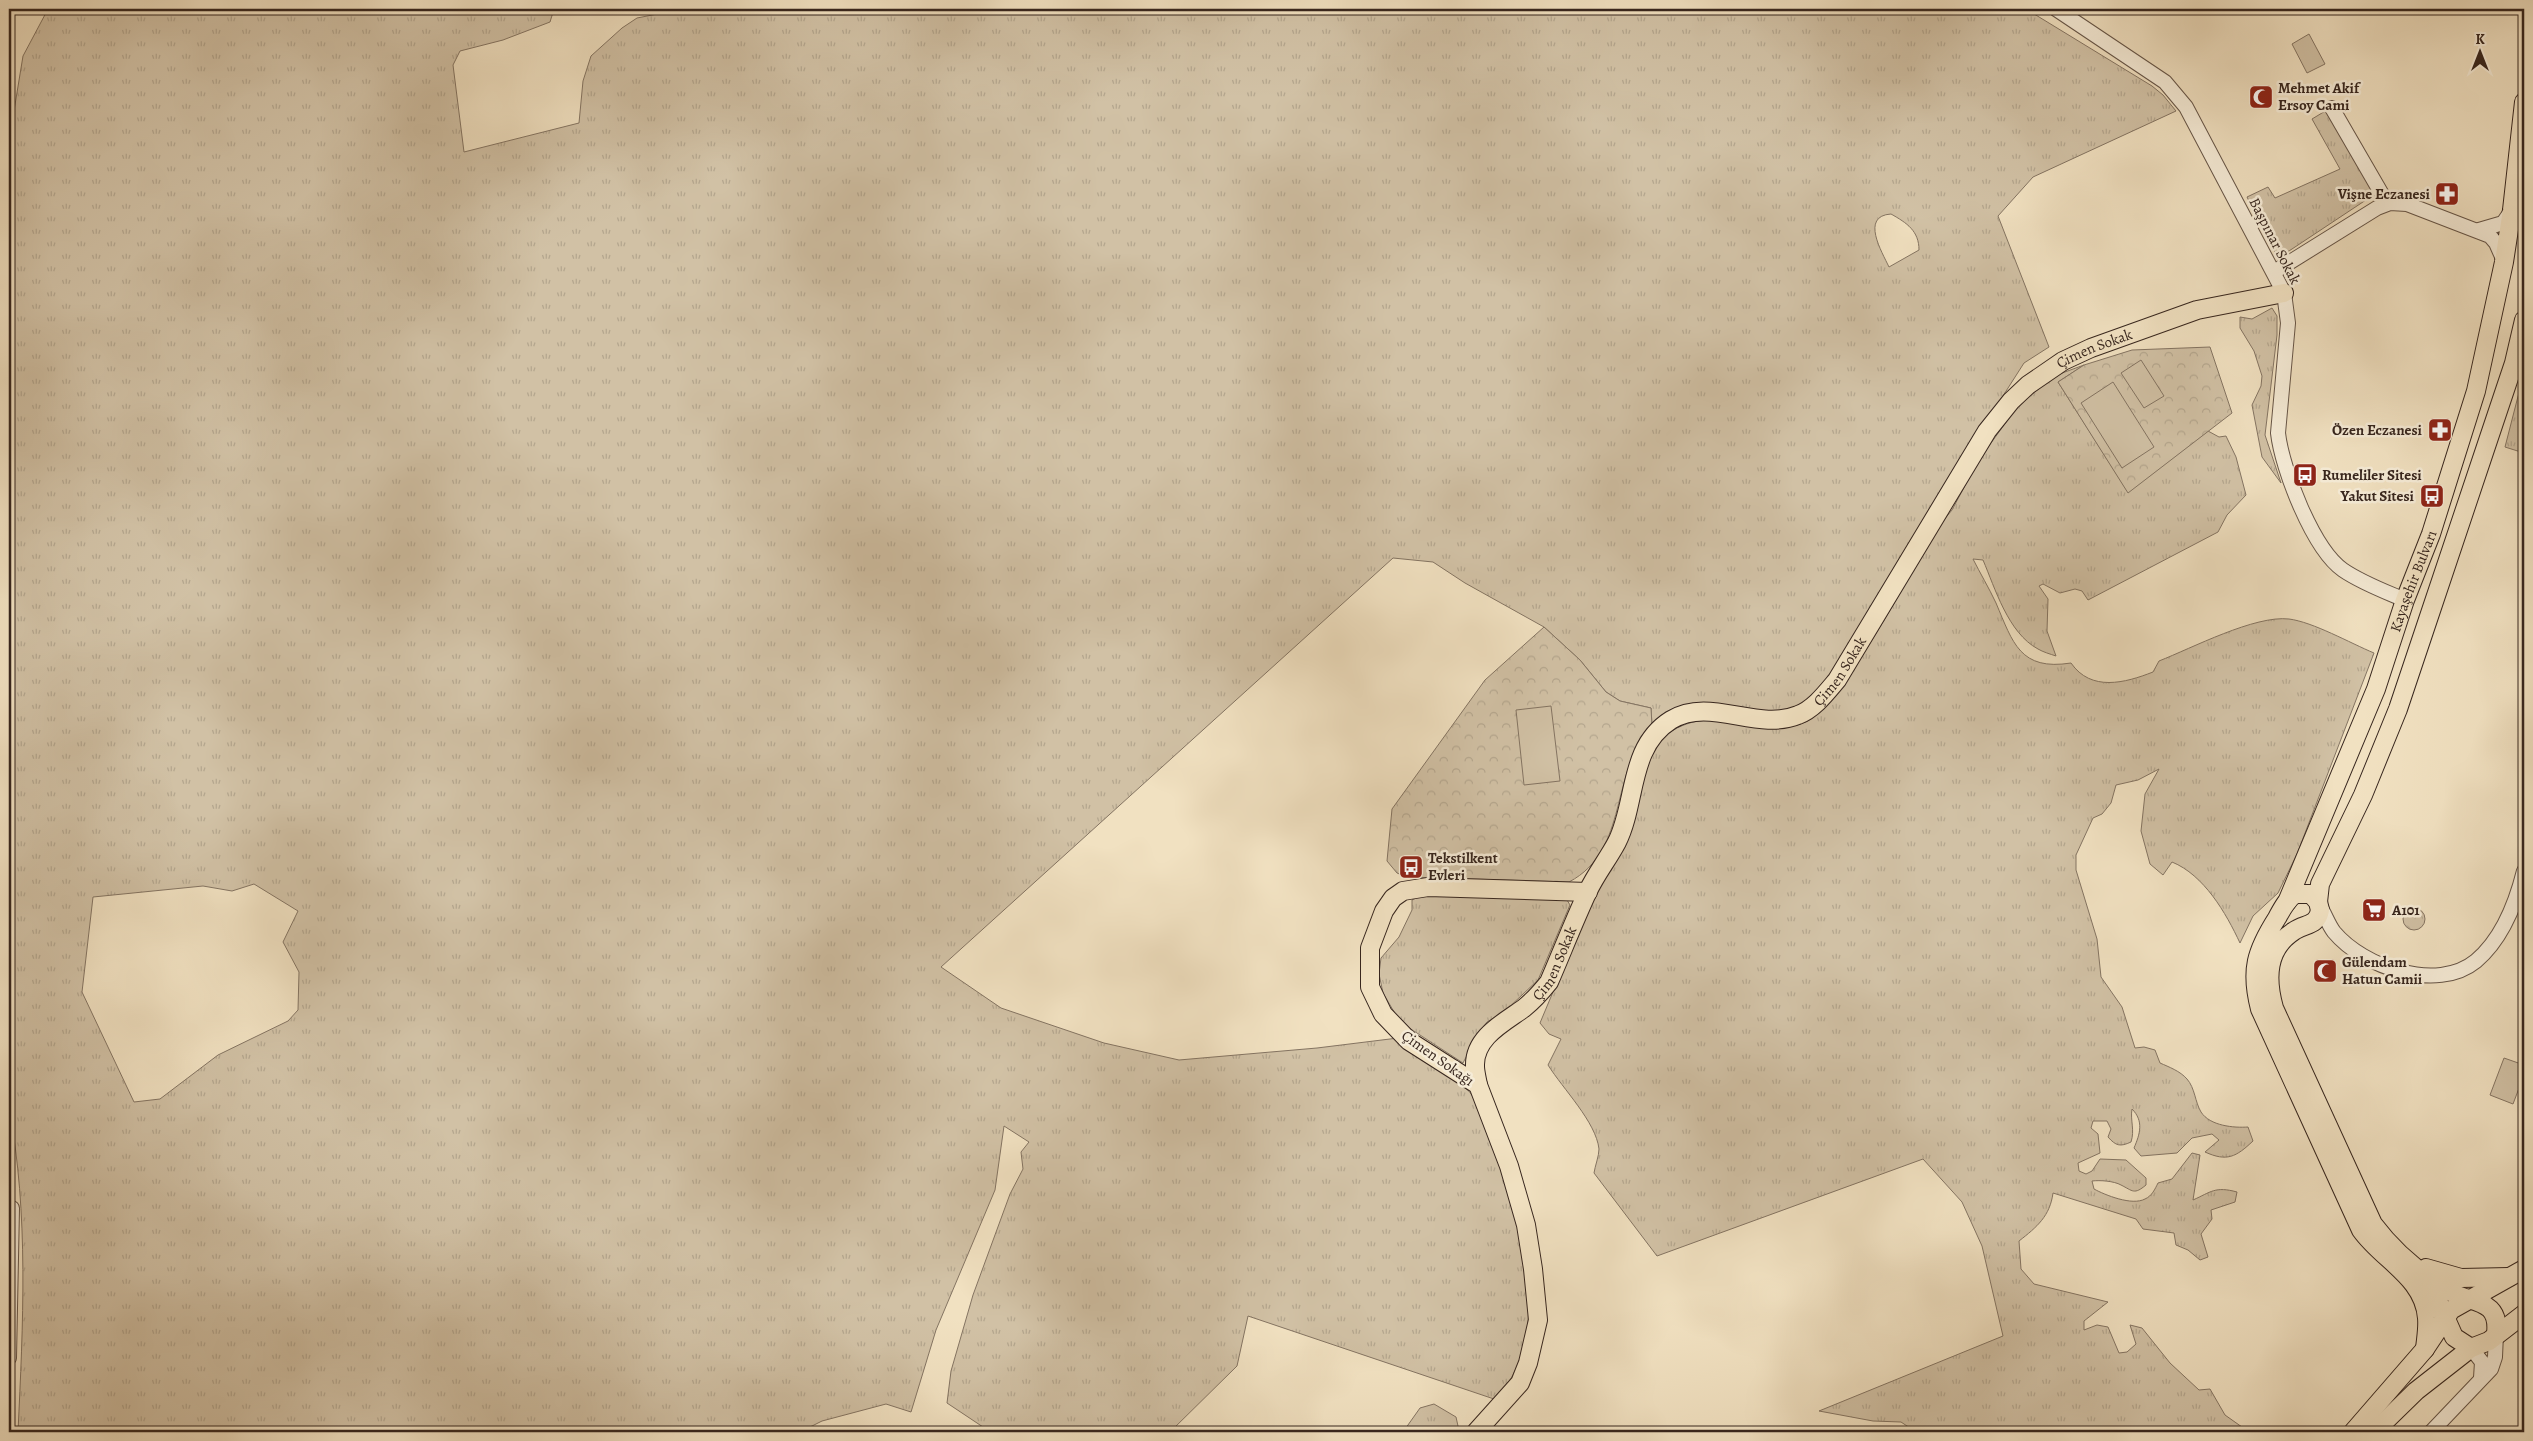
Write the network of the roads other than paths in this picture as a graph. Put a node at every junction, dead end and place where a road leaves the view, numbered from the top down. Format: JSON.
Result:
{"nodes":[{"id":1,"x":2056,"y":9,"type":"edge"},
{"id":2,"x":2524,"y":102,"type":"edge"},
{"id":3,"x":2332,"y":108,"type":"dead end"},
{"id":4,"x":2522,"y":139,"type":"edge"},
{"id":5,"x":2387,"y":203,"type":"junction"},
{"id":6,"x":2512,"y":210,"type":"junction"},
{"id":7,"x":2479,"y":230,"type":"junction"},
{"id":8,"x":2504,"y":262,"type":"junction"},
{"id":9,"x":2274,"y":272,"type":"junction"},
{"id":10,"x":2284,"y":293,"type":"junction"},
{"id":11,"x":2524,"y":325,"type":"edge"},
{"id":12,"x":2480,"y":373,"type":"junction"},
{"id":13,"x":2507,"y":384,"type":"junction"},
{"id":14,"x":2405,"y":600,"type":"junction"},
{"id":15,"x":2524,"y":871,"type":"edge"},
{"id":16,"x":1588,"y":892,"type":"junction"},
{"id":17,"x":2288,"y":900,"type":"junction"},
{"id":18,"x":2319,"y":904,"type":"junction"},
{"id":19,"x":2303,"y":927,"type":"junction"},
{"id":20,"x":2334,"y":932,"type":"junction"},
{"id":21,"x":1478,"y":1085,"type":"junction"},
{"id":22,"x":12,"y":1208,"type":"dead end"},
{"id":23,"x":2407,"y":1267,"type":"junction"},
{"id":24,"x":2518,"y":1273,"type":"edge"},
{"id":25,"x":2470,"y":1301,"type":"junction"},
{"id":26,"x":2524,"y":1314,"type":"edge"},
{"id":27,"x":2447,"y":1317,"type":"junction"},
{"id":28,"x":2496,"y":1334,"type":"junction"},
{"id":29,"x":2471,"y":1348,"type":"junction"},
{"id":30,"x":2425,"y":1349,"type":"junction"},
{"id":31,"x":9,"y":1358,"type":"edge"},
{"id":32,"x":2481,"y":1378,"type":"junction"},
{"id":33,"x":1476,"y":1432,"type":"edge"},
{"id":34,"x":2353,"y":1432,"type":"edge"},
{"id":35,"x":2374,"y":1432,"type":"edge"},
{"id":36,"x":2431,"y":1432,"type":"edge"}],
"edges":[{"from":1,"to":9,"type":"street","name":"Başpınar Sokak"},
{"from":2,"to":4,"type":"main road","name":"Kayaşehir Bulvarı"},
{"from":3,"to":5,"type":"street"},
{"from":4,"to":6,"type":"main road","name":"Kayaşehir Bulvarı"},
{"from":5,"to":7,"type":"street"},
{"from":5,"to":9,"type":"street"},
{"from":6,"to":7,"type":"street"},
{"from":6,"to":8,"type":"main road","name":"Kayaşehir Bulvarı"},
{"from":7,"to":8,"type":"street"},
{"from":8,"to":12,"type":"main road","name":"Kayaşehir Bulvarı"},
{"from":9,"to":10,"type":"street","name":"Başpınar Sokak"},
{"from":10,"to":14,"type":"street","name":"Başpınar Sokak"},
{"from":10,"to":16,"type":"main road","name":"Çimen Sokak"},
{"from":11,"to":13,"type":"main road","name":"Kayaşehir Bulvarı"},
{"from":12,"to":13,"type":"main road"},
{"from":12,"to":14,"type":"main road","name":"Kayaşehir Bulvarı"},
{"from":13,"to":18,"type":"main road","name":"Kayaşehir Bulvarı"},
{"from":14,"to":17,"type":"main road","name":"Kayaşehir Bulvarı"},
{"from":15,"to":20,"type":"street"},
{"from":16,"to":21,"type":"main road","name":"Çimen Sokak"},
{"from":16,"to":21,"type":"main road","name":"Çimen Sokağı"},
{"from":17,"to":18,"type":"main road"},
{"from":17,"to":19,"type":"main road"},
{"from":17,"to":23,"type":"main road","name":"Kayaşehir Bulvarı"},
{"from":18,"to":19,"type":"main road"},
{"from":18,"to":20,"type":"street"},
{"from":19,"to":20,"type":"street"},
{"from":19,"to":23,"type":"main road"},
{"from":21,"to":33,"type":"main road","name":"Çimen Sokağı"},
{"from":22,"to":31,"type":"street"},
{"from":23,"to":24,"type":"main road"},
{"from":23,"to":25,"type":"main road"},
{"from":23,"to":27,"type":"main road"},
{"from":23,"to":30,"type":"main road"},
{"from":24,"to":25,"type":"main road"},
{"from":25,"to":27,"type":"main road"},
{"from":25,"to":28,"type":"main road"},
{"from":26,"to":28,"type":"main road"},
{"from":27,"to":29,"type":"main road"},
{"from":27,"to":30,"type":"main road"},
{"from":28,"to":29,"type":"main road"},
{"from":28,"to":32,"type":"street"},
{"from":29,"to":32,"type":"street"},
{"from":29,"to":35,"type":"main road"},
{"from":30,"to":34,"type":"main road"},
{"from":32,"to":36,"type":"street"}]}
